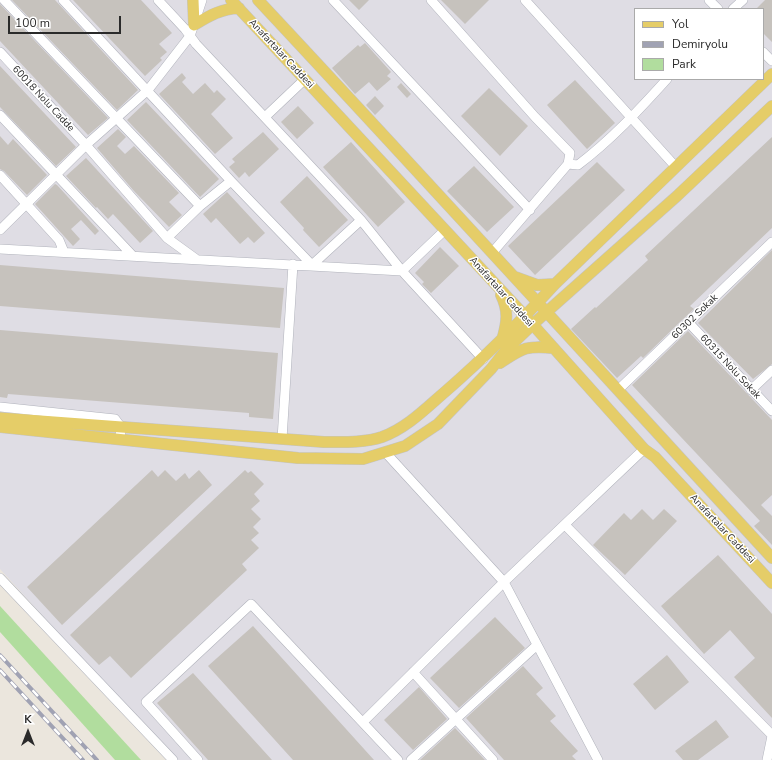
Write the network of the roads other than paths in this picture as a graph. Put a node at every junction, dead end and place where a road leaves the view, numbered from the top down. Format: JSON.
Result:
{"nodes":[{"id":1,"x":4,"y":0,"type":"edge"},
{"id":2,"x":64,"y":0,"type":"edge"},
{"id":3,"x":158,"y":0,"type":"edge"},
{"id":4,"x":193,"y":0,"type":"edge"},
{"id":5,"x":202,"y":0,"type":"edge"},
{"id":6,"x":333,"y":0,"type":"edge"},
{"id":7,"x":431,"y":0,"type":"edge"},
{"id":8,"x":525,"y":0,"type":"edge"},
{"id":9,"x":709,"y":0,"type":"edge"},
{"id":10,"x":743,"y":0,"type":"edge"},
{"id":11,"x":262,"y":2,"type":"edge"},
{"id":12,"x":235,"y":4,"type":"edge"},
{"id":13,"x":717,"y":8,"type":"edge"},
{"id":14,"x":734,"y":8,"type":"edge"},
{"id":15,"x":190,"y":30,"type":"junction"},
{"id":16,"x":0,"y":52,"type":"edge"},
{"id":17,"x":764,"y":53,"type":"edge"},
{"id":18,"x":772,"y":61,"type":"edge"},
{"id":19,"x":772,"y":74,"type":"edge"},
{"id":20,"x":304,"y":80,"type":"junction"},
{"id":21,"x":666,"y":80,"type":"edge"},
{"id":22,"x":148,"y":90,"type":"junction"},
{"id":23,"x":772,"y":106,"type":"edge"},
{"id":24,"x":0,"y":115,"type":"edge"},
{"id":25,"x":265,"y":117,"type":"junction"},
{"id":26,"x":117,"y":118,"type":"junction"},
{"id":27,"x":632,"y":118,"type":"junction"},
{"id":28,"x":86,"y":145,"type":"junction"},
{"id":29,"x":568,"y":164,"type":"junction"},
{"id":30,"x":675,"y":166,"type":"junction"},
{"id":31,"x":57,"y":174,"type":"junction"},
{"id":32,"x":0,"y":175,"type":"edge"},
{"id":33,"x":231,"y":181,"type":"junction"},
{"id":34,"x":26,"y":204,"type":"junction"},
{"id":35,"x":200,"y":206,"type":"junction"},
{"id":36,"x":530,"y":210,"type":"junction"},
{"id":37,"x":361,"y":220,"type":"junction"},
{"id":38,"x":0,"y":230,"type":"edge"},
{"id":39,"x":445,"y":230,"type":"junction"},
{"id":40,"x":167,"y":238,"type":"junction"},
{"id":41,"x":772,"y":242,"type":"edge"},
{"id":42,"x":0,"y":249,"type":"edge"},
{"id":43,"x":64,"y":252,"type":"junction"},
{"id":44,"x":492,"y":253,"type":"junction"},
{"id":45,"x":132,"y":255,"type":"junction"},
{"id":46,"x":197,"y":259,"type":"junction"},
{"id":47,"x":293,"y":264,"type":"junction"},
{"id":48,"x":312,"y":265,"type":"junction"},
{"id":49,"x":402,"y":272,"type":"junction"},
{"id":50,"x":513,"y":277,"type":"junction"},
{"id":51,"x":555,"y":284,"type":"junction"},
{"id":52,"x":497,"y":287,"type":"junction"},
{"id":53,"x":538,"y":303,"type":"junction"},
{"id":54,"x":546,"y":313,"type":"junction"},
{"id":55,"x":529,"y":321,"type":"junction"},
{"id":56,"x":689,"y":323,"type":"junction"},
{"id":57,"x":502,"y":341,"type":"junction"},
{"id":58,"x":552,"y":348,"type":"junction"},
{"id":59,"x":483,"y":359,"type":"junction"},
{"id":60,"x":491,"y":369,"type":"junction"},
{"id":61,"x":772,"y":370,"type":"edge"},
{"id":62,"x":618,"y":390,"type":"junction"},
{"id":63,"x":751,"y":390,"type":"junction"},
{"id":64,"x":0,"y":407,"type":"edge"},
{"id":65,"x":772,"y":411,"type":"edge"},
{"id":66,"x":0,"y":418,"type":"edge"},
{"id":67,"x":0,"y":427,"type":"edge"},
{"id":68,"x":121,"y":427,"type":"junction"},
{"id":69,"x":282,"y":439,"type":"junction"},
{"id":70,"x":120,"y":440,"type":"junction"},
{"id":71,"x":644,"y":449,"type":"junction"},
{"id":72,"x":385,"y":452,"type":"junction"},
{"id":73,"x":565,"y":525,"type":"junction"},
{"id":74,"x":772,"y":558,"type":"edge"},
{"id":75,"x":0,"y":578,"type":"edge"},
{"id":76,"x":504,"y":582,"type":"junction"},
{"id":77,"x":772,"y":583,"type":"edge"},
{"id":78,"x":537,"y":645,"type":"junction"},
{"id":79,"x":413,"y":672,"type":"junction"},
{"id":80,"x":456,"y":719,"type":"junction"},
{"id":81,"x":364,"y":722,"type":"junction"},
{"id":82,"x":772,"y":735,"type":"edge"},
{"id":83,"x":173,"y":760,"type":"edge"},
{"id":84,"x":198,"y":760,"type":"edge"},
{"id":85,"x":398,"y":760,"type":"edge"},
{"id":86,"x":411,"y":760,"type":"edge"},
{"id":87,"x":493,"y":760,"type":"edge"},
{"id":88,"x":598,"y":760,"type":"edge"},
{"id":89,"x":767,"y":760,"type":"edge"}],
"edges":[{"from":1,"to":26,"type":"street"},
{"from":2,"to":22,"type":"street"},
{"from":3,"to":15,"type":"street"},
{"from":4,"to":15,"type":"main road"},
{"from":5,"to":15,"type":"street"},
{"from":6,"to":36,"type":"street"},
{"from":7,"to":29,"type":"street"},
{"from":8,"to":27,"type":"street"},
{"from":9,"to":13,"type":"street"},
{"from":10,"to":14,"type":"street"},
{"from":11,"to":44,"type":"main road","name":"Anafartalar Caddesi"},
{"from":12,"to":15,"type":"main road"},
{"from":12,"to":20,"type":"main road","name":"Anafartalar Caddesi"},
{"from":15,"to":22,"type":"street"},
{"from":15,"to":25,"type":"street"},
{"from":16,"to":28,"type":"street","name":"60018 Nolu Cadde"},
{"from":17,"to":18,"type":"street"},
{"from":19,"to":30,"type":"main road"},
{"from":20,"to":25,"type":"street"},
{"from":20,"to":39,"type":"main road","name":"Anafartalar Caddesi"},
{"from":21,"to":27,"type":"street"},
{"from":22,"to":26,"type":"street"},
{"from":22,"to":33,"type":"street"},
{"from":23,"to":54,"type":"main road"},
{"from":24,"to":31,"type":"street"},
{"from":25,"to":37,"type":"street"},
{"from":26,"to":28,"type":"street"},
{"from":26,"to":35,"type":"street"},
{"from":27,"to":29,"type":"street"},
{"from":27,"to":30,"type":"street"},
{"from":28,"to":31,"type":"street"},
{"from":28,"to":40,"type":"street","name":"60018 Nolu Cadde"},
{"from":29,"to":36,"type":"street"},
{"from":30,"to":51,"type":"main road"},
{"from":31,"to":34,"type":"street"},
{"from":31,"to":45,"type":"street"},
{"from":32,"to":34,"type":"street"},
{"from":33,"to":35,"type":"street"},
{"from":33,"to":48,"type":"street"},
{"from":34,"to":38,"type":"street"},
{"from":34,"to":43,"type":"street"},
{"from":35,"to":40,"type":"street"},
{"from":36,"to":44,"type":"street"},
{"from":37,"to":48,"type":"street"},
{"from":37,"to":49,"type":"street"},
{"from":39,"to":49,"type":"street"},
{"from":39,"to":52,"type":"main road","name":"Anafartalar Caddesi"},
{"from":40,"to":46,"type":"street","name":"60018 Nolu Cadde"},
{"from":41,"to":56,"type":"street","name":"60302 Sokak"},
{"from":42,"to":43,"type":"street"},
{"from":43,"to":45,"type":"street"},
{"from":44,"to":50,"type":"main road","name":"Anafartalar Caddesi"},
{"from":45,"to":46,"type":"street"},
{"from":46,"to":47,"type":"street"},
{"from":47,"to":48,"type":"street"},
{"from":47,"to":69,"type":"street"},
{"from":48,"to":49,"type":"street"},
{"from":49,"to":59,"type":"street"},
{"from":50,"to":51,"type":"main road"},
{"from":50,"to":53,"type":"main road","name":"Anafartalar Caddesi"},
{"from":51,"to":53,"type":"main road"},
{"from":52,"to":55,"type":"main road","name":"Anafartalar Caddesi"},
{"from":52,"to":57,"type":"main road"},
{"from":53,"to":54,"type":"main road","name":"Anafartalar Caddesi"},
{"from":53,"to":55,"type":"main road"},
{"from":54,"to":55,"type":"main road"},
{"from":54,"to":62,"type":"main road","name":"Anafartalar Caddesi"},
{"from":55,"to":57,"type":"main road"},
{"from":55,"to":58,"type":"main road","name":"Anafartalar Caddesi"},
{"from":55,"to":60,"type":"main road"},
{"from":56,"to":62,"type":"street","name":"60302 Sokak"},
{"from":56,"to":63,"type":"street","name":"60315 Nolu Sokak"},
{"from":57,"to":59,"type":"main road"},
{"from":58,"to":60,"type":"main road"},
{"from":58,"to":71,"type":"main road","name":"Anafartalar Caddesi"},
{"from":59,"to":69,"type":"main road"},
{"from":60,"to":72,"type":"main road"},
{"from":61,"to":63,"type":"street"},
{"from":62,"to":74,"type":"main road","name":"Anafartalar Caddesi"},
{"from":63,"to":65,"type":"street","name":"60315 Nolu Sokak"},
{"from":64,"to":68,"type":"street"},
{"from":66,"to":68,"type":"main road"},
{"from":67,"to":70,"type":"main road"},
{"from":68,"to":69,"type":"main road"},
{"from":68,"to":70,"type":"street"},
{"from":70,"to":72,"type":"main road"},
{"from":71,"to":73,"type":"street"},
{"from":71,"to":77,"type":"main road","name":"Anafartalar Caddesi"},
{"from":72,"to":76,"type":"street"},
{"from":73,"to":76,"type":"street"},
{"from":73,"to":82,"type":"street"},
{"from":75,"to":83,"type":"street"},
{"from":76,"to":78,"type":"street"},
{"from":76,"to":79,"type":"street"},
{"from":78,"to":80,"type":"street"},
{"from":78,"to":88,"type":"street"},
{"from":79,"to":80,"type":"street"},
{"from":79,"to":81,"type":"street"},
{"from":80,"to":86,"type":"street"},
{"from":80,"to":87,"type":"street"},
{"from":81,"to":84,"type":"street"},
{"from":81,"to":85,"type":"street"},
{"from":82,"to":89,"type":"street"}]}
